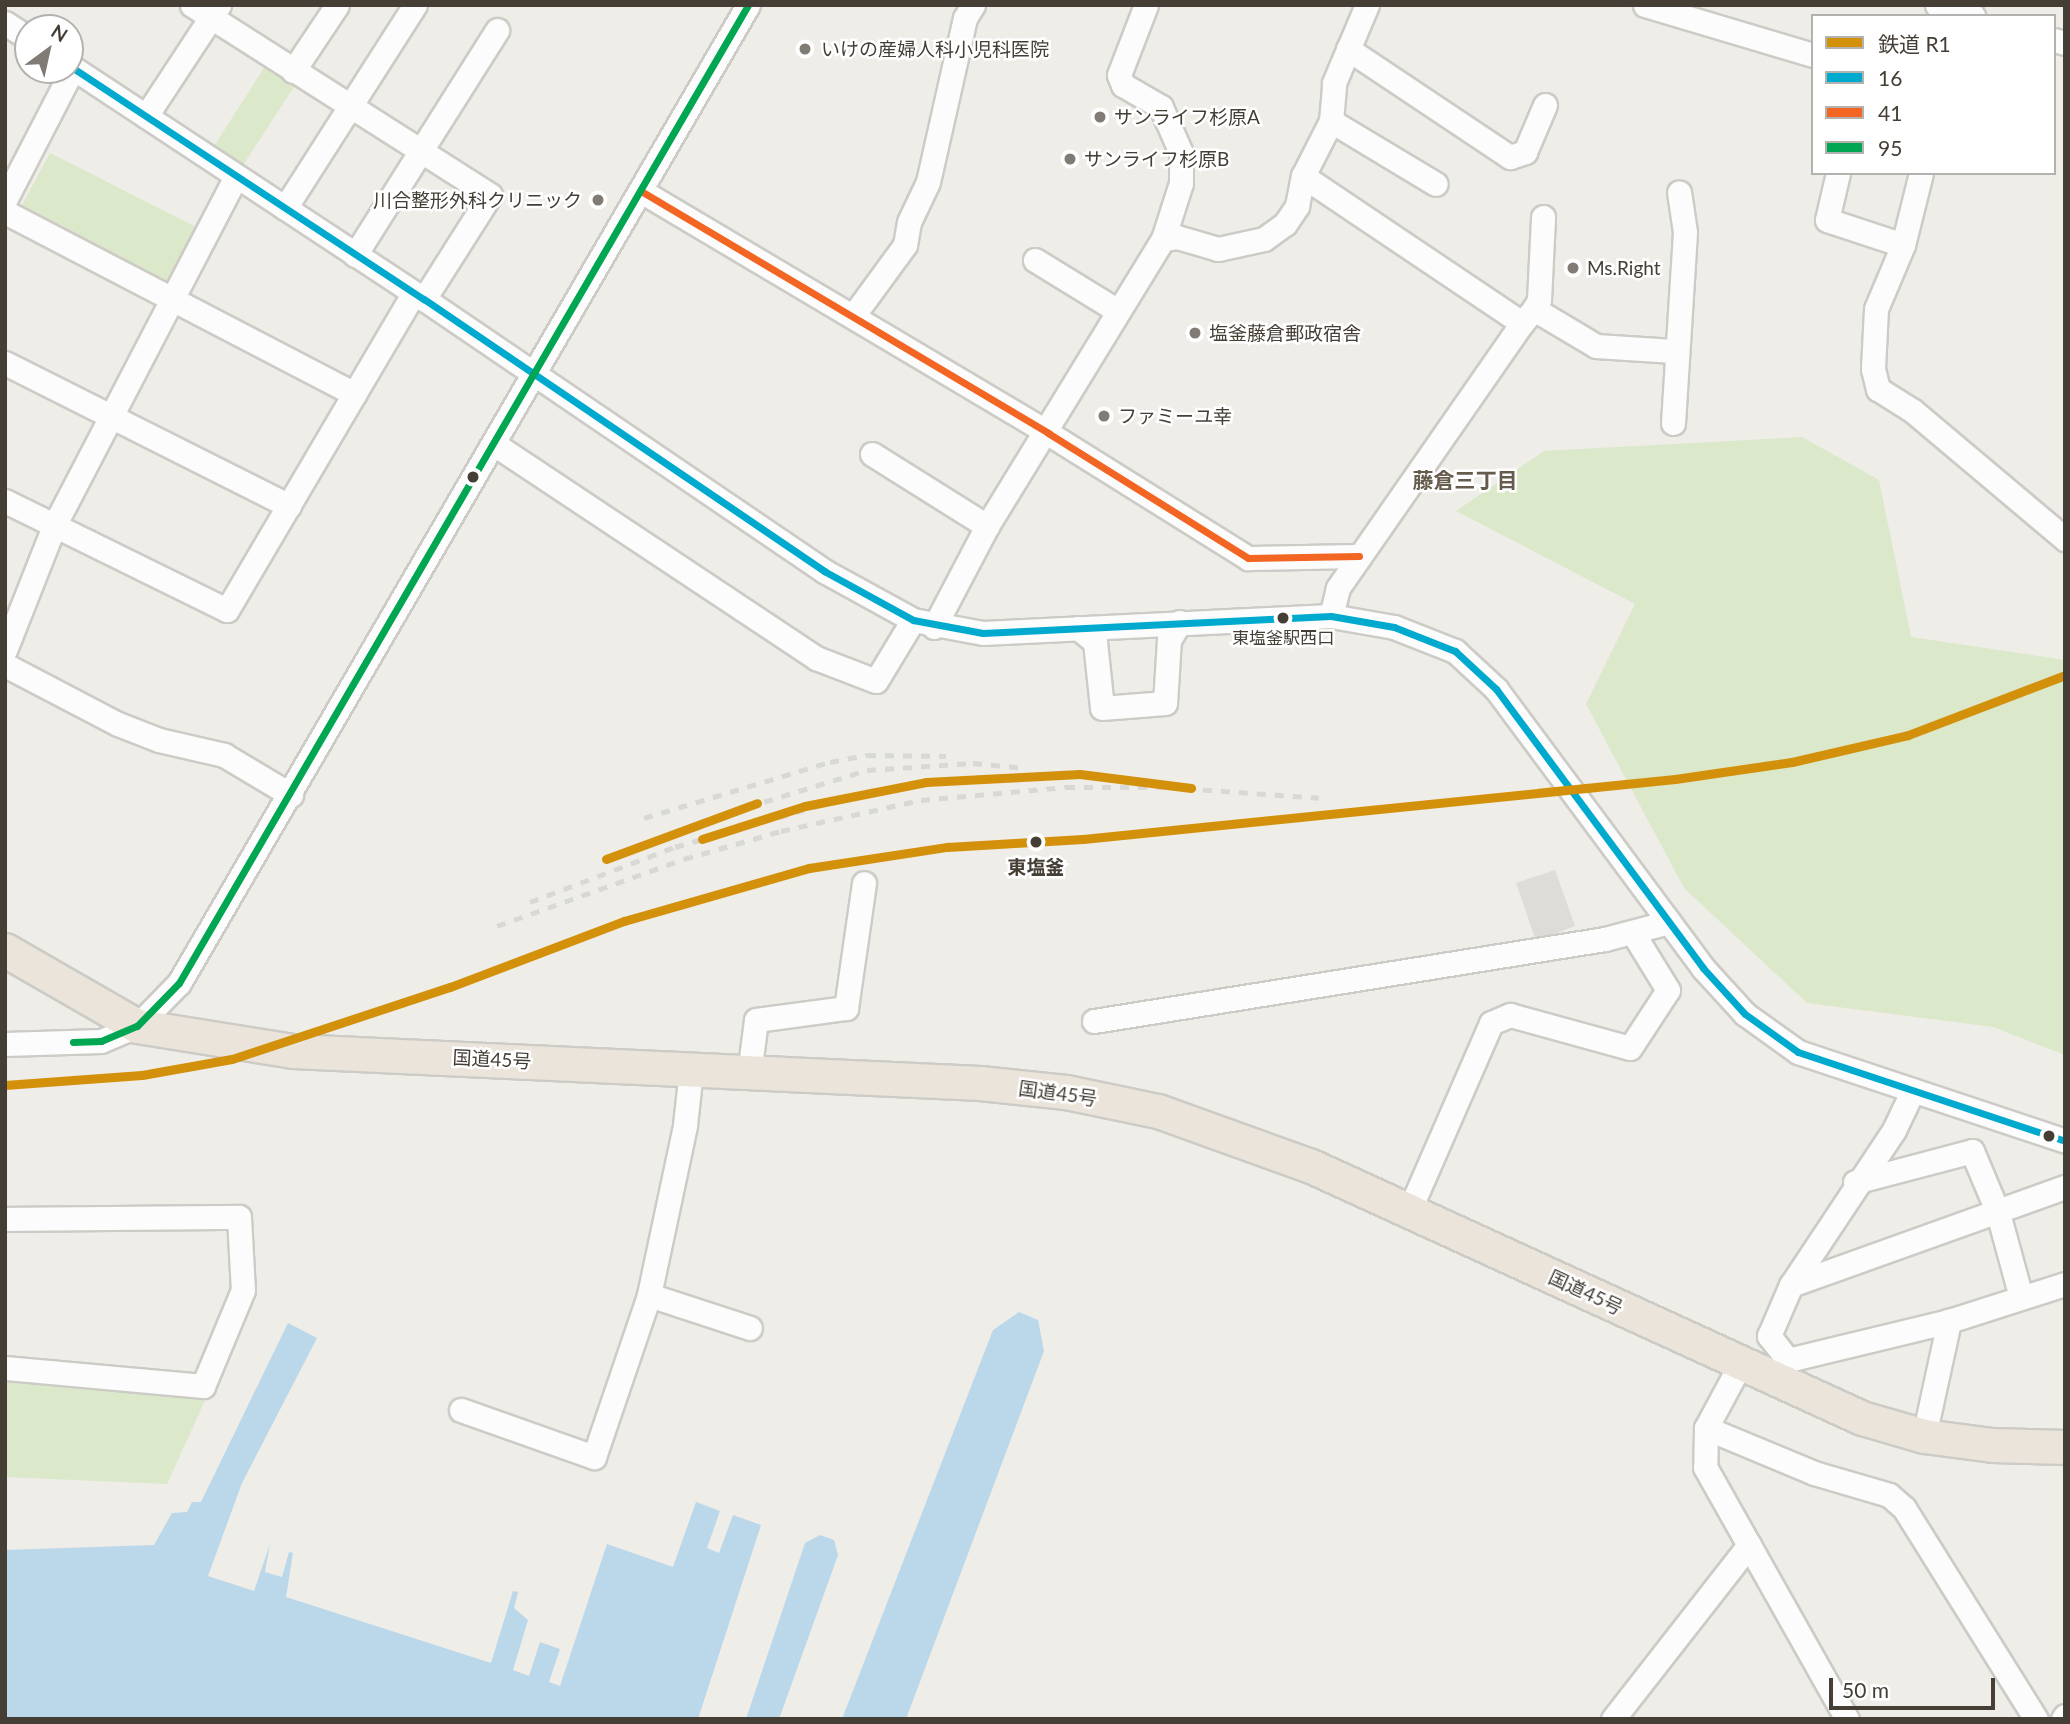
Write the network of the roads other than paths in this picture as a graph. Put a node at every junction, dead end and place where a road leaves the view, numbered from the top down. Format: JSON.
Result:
{"nodes":[{"id":1,"x":337,"y":5,"type":"edge"},
{"id":2,"x":415,"y":5,"type":"edge"},
{"id":3,"x":748,"y":5,"type":"edge"},
{"id":4,"x":973,"y":5,"type":"edge"},
{"id":5,"x":1146,"y":5,"type":"edge"},
{"id":6,"x":1367,"y":5,"type":"edge"},
{"id":7,"x":1645,"y":5,"type":"edge"},
{"id":8,"x":1937,"y":5,"type":"edge"},
{"id":9,"x":207,"y":9,"type":"edge"},
{"id":10,"x":1966,"y":12,"type":"edge"},
{"id":11,"x":497,"y":30,"type":"dead end"},
{"id":12,"x":1348,"y":49,"type":"junction"},
{"id":13,"x":1811,"y":54,"type":"edge"},
{"id":14,"x":293,"y":71,"type":"junction"},
{"id":15,"x":84,"y":75,"type":"edge"},
{"id":16,"x":63,"y":84,"type":"edge"},
{"id":17,"x":1545,"y":106,"type":"dead end"},
{"id":18,"x":350,"y":108,"type":"junction"},
{"id":19,"x":146,"y":116,"type":"junction"},
{"id":20,"x":1331,"y":121,"type":"junction"},
{"id":21,"x":421,"y":152,"type":"junction"},
{"id":22,"x":1838,"y":175,"type":"edge"},
{"id":23,"x":1920,"y":175,"type":"edge"},
{"id":24,"x":236,"y":176,"type":"junction"},
{"id":25,"x":1303,"y":176,"type":"junction"},
{"id":26,"x":1436,"y":184,"type":"dead end"},
{"id":27,"x":641,"y":191,"type":"junction"},
{"id":28,"x":1679,"y":192,"type":"dead end"},
{"id":29,"x":5,"y":200,"type":"edge"},
{"id":30,"x":285,"y":208,"type":"junction"},
{"id":31,"x":5,"y":212,"type":"edge"},
{"id":32,"x":1543,"y":217,"type":"dead end"},
{"id":33,"x":1163,"y":239,"type":"junction"},
{"id":34,"x":1903,"y":245,"type":"junction"},
{"id":35,"x":355,"y":255,"type":"junction"},
{"id":36,"x":1035,"y":260,"type":"dead end"},
{"id":37,"x":419,"y":296,"type":"junction"},
{"id":38,"x":172,"y":299,"type":"junction"},
{"id":39,"x":1118,"y":311,"type":"junction"},
{"id":40,"x":853,"y":316,"type":"junction"},
{"id":41,"x":1528,"y":316,"type":"junction"},
{"id":42,"x":1674,"y":351,"type":"junction"},
{"id":43,"x":5,"y":363,"type":"edge"},
{"id":44,"x":534,"y":375,"type":"junction"},
{"id":45,"x":355,"y":394,"type":"junction"},
{"id":46,"x":112,"y":415,"type":"junction"},
{"id":47,"x":1673,"y":423,"type":"dead end"},
{"id":48,"x":1048,"y":433,"type":"junction"},
{"id":49,"x":494,"y":444,"type":"junction"},
{"id":50,"x":872,"y":454,"type":"dead end"},
{"id":51,"x":5,"y":501,"type":"edge"},
{"id":52,"x":289,"y":506,"type":"junction"},
{"id":53,"x":54,"y":526,"type":"junction"},
{"id":54,"x":986,"y":526,"type":"junction"},
{"id":55,"x":2065,"y":539,"type":"edge"},
{"id":56,"x":1359,"y":556,"type":"junction"},
{"id":57,"x":1331,"y":616,"type":"junction"},
{"id":58,"x":1181,"y":622,"type":"junction"},
{"id":59,"x":924,"y":623,"type":"junction"},
{"id":60,"x":1078,"y":628,"type":"junction"},
{"id":61,"x":5,"y":650,"type":"edge"},
{"id":62,"x":5,"y":665,"type":"edge"},
{"id":63,"x":291,"y":795,"type":"junction"},
{"id":64,"x":864,"y":883,"type":"dead end"},
{"id":65,"x":1669,"y":922,"type":"junction"},
{"id":66,"x":1633,"y":933,"type":"junction"},
{"id":67,"x":5,"y":950,"type":"edge"},
{"id":68,"x":1094,"y":1021,"type":"dead end"},
{"id":69,"x":137,"y":1026,"type":"junction"},
{"id":70,"x":5,"y":1044,"type":"edge"},
{"id":71,"x":691,"y":1071,"type":"junction"},
{"id":72,"x":749,"y":1074,"type":"junction"},
{"id":73,"x":1913,"y":1090,"type":"junction"},
{"id":74,"x":2065,"y":1141,"type":"edge"},
{"id":75,"x":1855,"y":1182,"type":"junction"},
{"id":76,"x":2065,"y":1187,"type":"edge"},
{"id":77,"x":1409,"y":1210,"type":"junction"},
{"id":78,"x":1998,"y":1213,"type":"junction"},
{"id":79,"x":5,"y":1219,"type":"edge"},
{"id":80,"x":2065,"y":1284,"type":"edge"},
{"id":81,"x":1791,"y":1285,"type":"junction"},
{"id":82,"x":649,"y":1295,"type":"junction"},
{"id":83,"x":2021,"y":1297,"type":"junction"},
{"id":84,"x":1949,"y":1321,"type":"junction"},
{"id":85,"x":750,"y":1328,"type":"dead end"},
{"id":86,"x":1741,"y":1363,"type":"junction"},
{"id":87,"x":5,"y":1368,"type":"edge"},
{"id":88,"x":1784,"y":1371,"type":"junction"},
{"id":89,"x":461,"y":1410,"type":"dead end"},
{"id":90,"x":1706,"y":1428,"type":"junction"},
{"id":91,"x":1924,"y":1436,"type":"junction"},
{"id":92,"x":2065,"y":1447,"type":"edge"},
{"id":93,"x":1749,"y":1545,"type":"junction"},
{"id":94,"x":1613,"y":1719,"type":"edge"},
{"id":95,"x":1847,"y":1719,"type":"edge"},
{"id":96,"x":2036,"y":1719,"type":"edge"}],
"edges":[{"from":1,"to":14,"type":"street"},
{"from":2,"to":18,"type":"street"},
{"from":3,"to":27,"type":"street"},
{"from":4,"to":40,"type":"street"},
{"from":5,"to":33,"type":"street"},
{"from":6,"to":12,"type":"street"},
{"from":7,"to":13,"type":"street"},
{"from":8,"to":10,"type":"street"},
{"from":9,"to":14,"type":"street"},
{"from":9,"to":19,"type":"street"},
{"from":11,"to":21,"type":"street"},
{"from":12,"to":17,"type":"street"},
{"from":12,"to":20,"type":"street"},
{"from":14,"to":18,"type":"street"},
{"from":15,"to":19,"type":"street"},
{"from":16,"to":29,"type":"street"},
{"from":18,"to":21,"type":"street"},
{"from":18,"to":30,"type":"street"},
{"from":19,"to":24,"type":"street"},
{"from":20,"to":25,"type":"street"},
{"from":20,"to":26,"type":"street"},
{"from":21,"to":35,"type":"street"},
{"from":21,"to":37,"type":"street"},
{"from":22,"to":34,"type":"street"},
{"from":23,"to":34,"type":"street"},
{"from":24,"to":30,"type":"street"},
{"from":24,"to":38,"type":"street"},
{"from":25,"to":33,"type":"street"},
{"from":25,"to":41,"type":"street"},
{"from":27,"to":40,"type":"street"},
{"from":27,"to":44,"type":"street"},
{"from":28,"to":42,"type":"street"},
{"from":30,"to":35,"type":"street"},
{"from":31,"to":38,"type":"street"},
{"from":32,"to":41,"type":"street"},
{"from":33,"to":39,"type":"street"},
{"from":34,"to":55,"type":"street"},
{"from":35,"to":37,"type":"street"},
{"from":36,"to":39,"type":"street"},
{"from":37,"to":44,"type":"street"},
{"from":37,"to":45,"type":"street"},
{"from":38,"to":45,"type":"street"},
{"from":38,"to":46,"type":"street"},
{"from":39,"to":48,"type":"street"},
{"from":40,"to":48,"type":"street"},
{"from":41,"to":42,"type":"street"},
{"from":41,"to":56,"type":"street"},
{"from":42,"to":47,"type":"street"},
{"from":43,"to":46,"type":"street"},
{"from":44,"to":49,"type":"street"},
{"from":44,"to":59,"type":"street"},
{"from":45,"to":52,"type":"street"},
{"from":46,"to":52,"type":"street"},
{"from":46,"to":53,"type":"street"},
{"from":48,"to":54,"type":"street"},
{"from":48,"to":56,"type":"street"},
{"from":49,"to":59,"type":"street"},
{"from":49,"to":63,"type":"street"},
{"from":50,"to":54,"type":"street"},
{"from":51,"to":53,"type":"street"},
{"from":52,"to":53,"type":"street"},
{"from":53,"to":61,"type":"street"},
{"from":54,"to":59,"type":"street"},
{"from":56,"to":57,"type":"street"},
{"from":57,"to":58,"type":"street"},
{"from":57,"to":65,"type":"street"},
{"from":58,"to":60,"type":"street"},
{"from":58,"to":60,"type":"street"},
{"from":59,"to":60,"type":"street"},
{"from":62,"to":63,"type":"street"},
{"from":63,"to":69,"type":"street"},
{"from":64,"to":72,"type":"street"},
{"from":65,"to":66,"type":"street"},
{"from":65,"to":73,"type":"street"},
{"from":66,"to":68,"type":"street"},
{"from":66,"to":77,"type":"street"},
{"from":67,"to":69,"type":"highway","name":"国道45号"},
{"from":69,"to":70,"type":"street"},
{"from":69,"to":71,"type":"highway","name":"国道45号"},
{"from":71,"to":72,"type":"highway","name":"国道45号"},
{"from":71,"to":82,"type":"street"},
{"from":72,"to":77,"type":"highway","name":"国道45号"},
{"from":73,"to":74,"type":"street"},
{"from":73,"to":75,"type":"street"},
{"from":75,"to":78,"type":"street"},
{"from":75,"to":81,"type":"street"},
{"from":76,"to":78,"type":"street"},
{"from":77,"to":86,"type":"highway","name":"国道45号"},
{"from":78,"to":81,"type":"street"},
{"from":78,"to":83,"type":"street"},
{"from":79,"to":87,"type":"street"},
{"from":80,"to":83,"type":"street"},
{"from":81,"to":88,"type":"street"},
{"from":82,"to":85,"type":"street"},
{"from":82,"to":89,"type":"street"},
{"from":83,"to":84,"type":"street"},
{"from":84,"to":88,"type":"street"},
{"from":84,"to":91,"type":"street"},
{"from":86,"to":88,"type":"highway","name":"国道45号"},
{"from":86,"to":90,"type":"street"},
{"from":88,"to":91,"type":"highway","name":"国道45号"},
{"from":90,"to":93,"type":"street"},
{"from":90,"to":96,"type":"street"},
{"from":91,"to":92,"type":"highway","name":"国道45号"},
{"from":93,"to":94,"type":"street"},
{"from":93,"to":95,"type":"street"}]}
